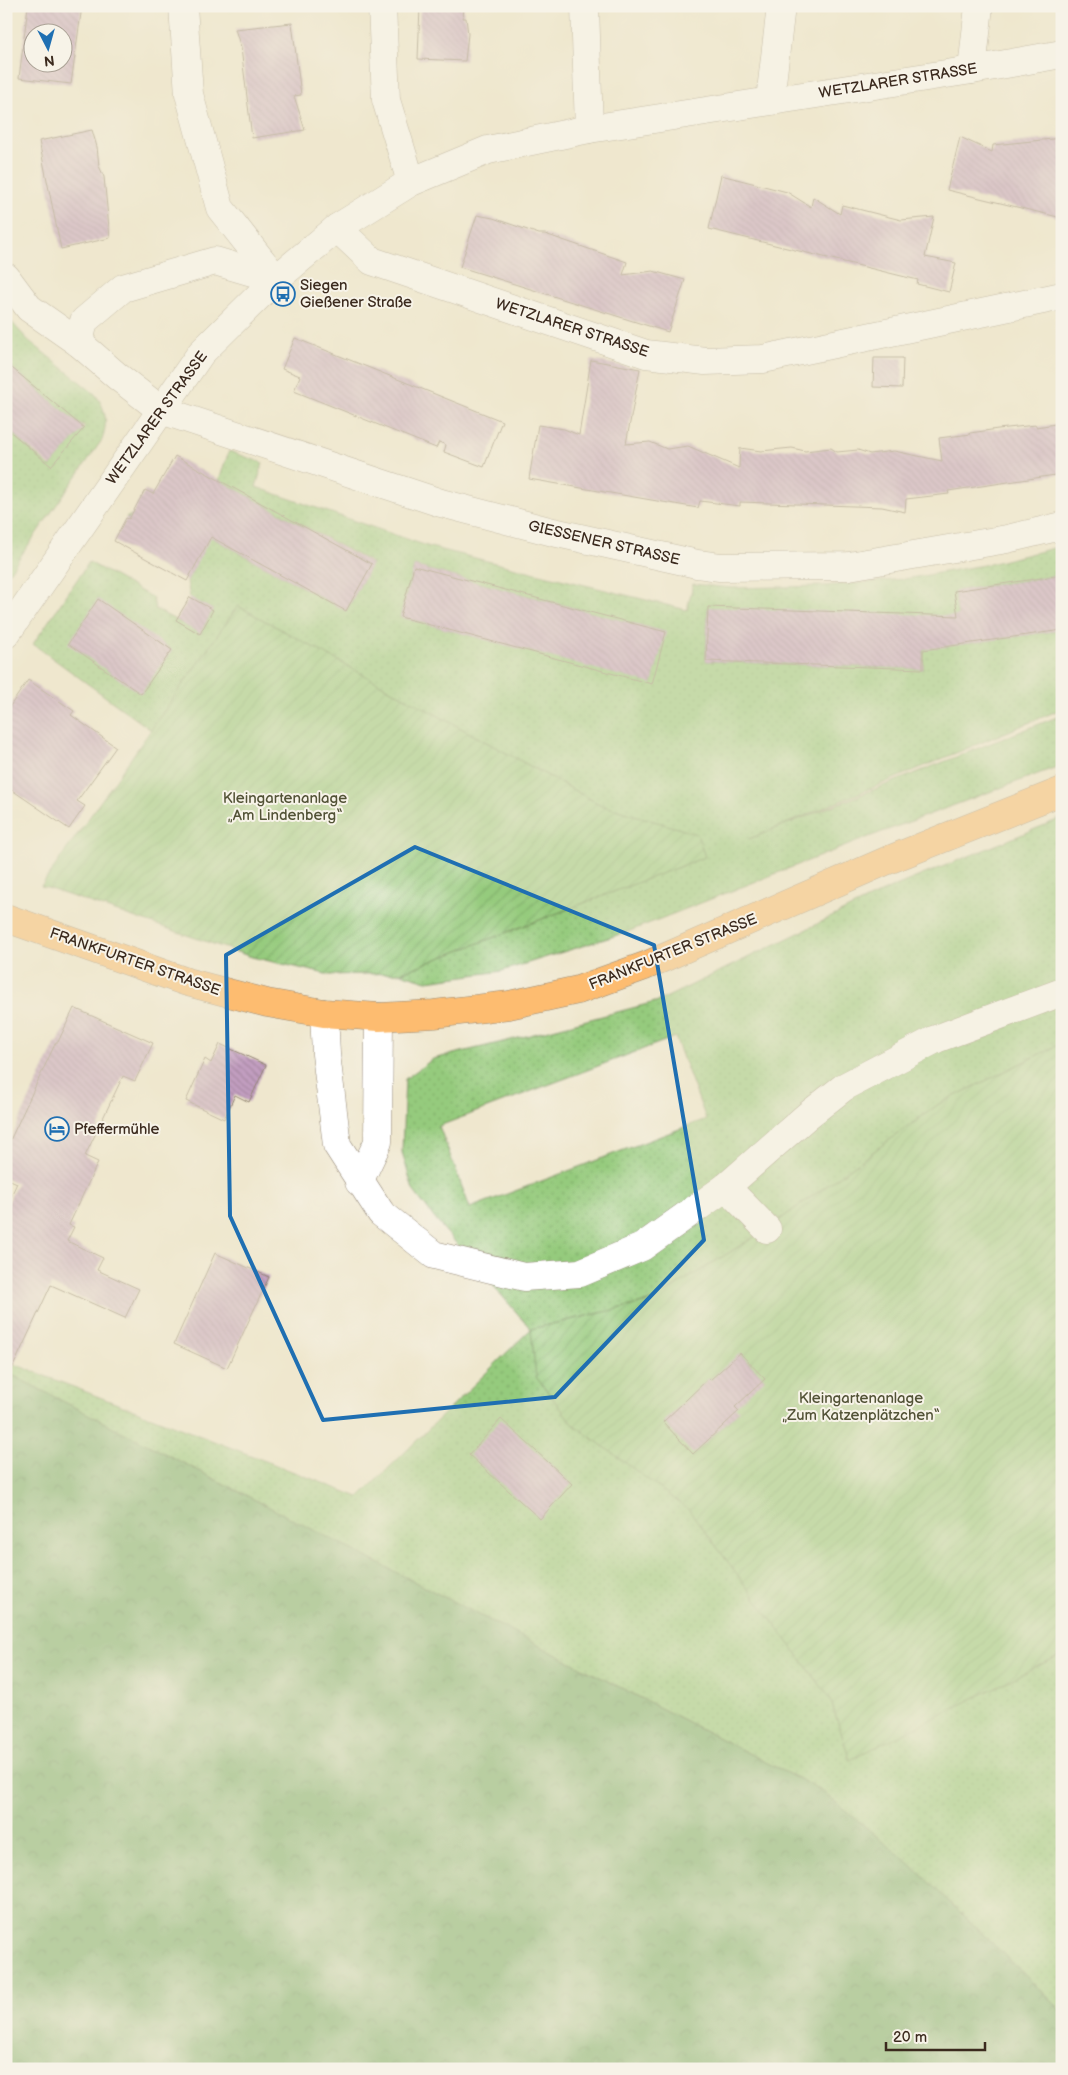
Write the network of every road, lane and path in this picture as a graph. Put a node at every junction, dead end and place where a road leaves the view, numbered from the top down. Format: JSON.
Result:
{"nodes":[{"id":1,"x":183,"y":6,"type":"edge"},
{"id":2,"x":382,"y":6,"type":"edge"},
{"id":3,"x":585,"y":6,"type":"edge"},
{"id":4,"x":781,"y":6,"type":"edge"},
{"id":5,"x":979,"y":6,"type":"edge"},
{"id":6,"x":1062,"y":54,"type":"edge"},
{"id":7,"x":972,"y":70,"type":"junction"},
{"id":8,"x":770,"y":100,"type":"junction"},
{"id":9,"x":589,"y":129,"type":"junction"},
{"id":10,"x":411,"y":182,"type":"junction"},
{"id":11,"x":337,"y":228,"type":"junction"},
{"id":12,"x":6,"y":277,"type":"edge"},
{"id":13,"x":276,"y":279,"type":"junction"},
{"id":14,"x":1062,"y":296,"type":"edge"},
{"id":15,"x":79,"y":343,"type":"junction"},
{"id":16,"x":161,"y":410,"type":"junction"},
{"id":17,"x":1062,"y":526,"type":"edge"},
{"id":18,"x":6,"y":634,"type":"edge"},
{"id":19,"x":1062,"y":791,"type":"edge"},
{"id":20,"x":6,"y":918,"type":"edge"},
{"id":21,"x":1062,"y":992,"type":"edge"},
{"id":22,"x":324,"y":1013,"type":"junction"},
{"id":23,"x":379,"y":1017,"type":"junction"},
{"id":24,"x":359,"y":1182,"type":"junction"},
{"id":25,"x":726,"y":1187,"type":"junction"},
{"id":26,"x":767,"y":1229,"type":"dead end"}],
"edges":[{"from":1,"to":13,"type":"street"},
{"from":2,"to":10,"type":"street"},
{"from":3,"to":9,"type":"street"},
{"from":4,"to":8,"type":"street"},
{"from":5,"to":7,"type":"street"},
{"from":6,"to":7,"type":"street","name":"WETZLARER STRASSE"},
{"from":7,"to":8,"type":"street","name":"WETZLARER STRASSE"},
{"from":8,"to":9,"type":"street","name":"WETZLARER STRASSE"},
{"from":9,"to":10,"type":"street","name":"WETZLARER STRASSE"},
{"from":10,"to":11,"type":"street","name":"WETZLARER STRASSE"},
{"from":11,"to":13,"type":"street","name":"WETZLARER STRASSE"},
{"from":11,"to":14,"type":"street","name":"WETZLARER STRASSE"},
{"from":12,"to":15,"type":"street","name":"GIESSENER STRASSE"},
{"from":13,"to":15,"type":"street"},
{"from":13,"to":16,"type":"street","name":"WETZLARER STRASSE"},
{"from":15,"to":16,"type":"street","name":"GIESSENER STRASSE"},
{"from":16,"to":17,"type":"street","name":"GIESSENER STRASSE"},
{"from":16,"to":18,"type":"street","name":"WETZLARER STRASSE"},
{"from":19,"to":23,"type":"main road","name":"FRANKFURTER STRASSE"},
{"from":20,"to":22,"type":"main road","name":"FRANKFURTER STRASSE"},
{"from":21,"to":25,"type":"street"},
{"from":22,"to":23,"type":"main road","name":"FRANKFURTER STRASSE"},
{"from":22,"to":24,"type":"street"},
{"from":23,"to":24,"type":"street"},
{"from":24,"to":25,"type":"street"},
{"from":25,"to":26,"type":"street"}]}
